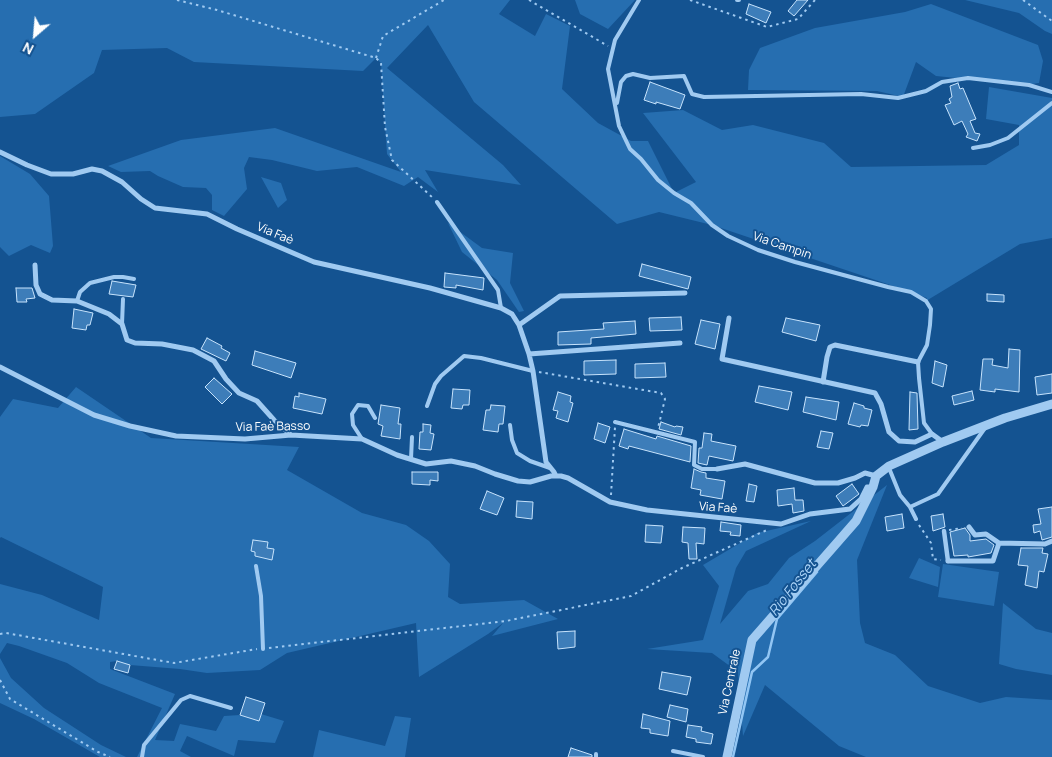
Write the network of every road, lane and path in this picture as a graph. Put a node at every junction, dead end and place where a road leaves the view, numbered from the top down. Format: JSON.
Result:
{"nodes":[{"id":1,"x":177,"y":0,"type":"edge"},
{"id":2,"x":444,"y":0,"type":"edge"},
{"id":3,"x":529,"y":0,"type":"edge"},
{"id":4,"x":639,"y":0,"type":"edge"},
{"id":5,"x":690,"y":0,"type":"edge"},
{"id":6,"x":816,"y":0,"type":"edge"},
{"id":7,"x":1023,"y":0,"type":"edge"},
{"id":8,"x":1052,"y":21,"type":"edge"},
{"id":9,"x":612,"y":49,"type":"junction"},
{"id":10,"x":376,"y":58,"type":"junction"},
{"id":11,"x":1052,"y":92,"type":"edge"},
{"id":12,"x":1052,"y":103,"type":"edge"},
{"id":13,"x":616,"y":106,"type":"junction"},
{"id":14,"x":973,"y":148,"type":"dead end"},
{"id":15,"x":0,"y":152,"type":"edge"},
{"id":16,"x":437,"y":202,"type":"joint"},
{"id":17,"x":36,"y":265,"type":"dead end"},
{"id":18,"x":134,"y":279,"type":"dead end"},
{"id":19,"x":686,"y":293,"type":"dead end"},
{"id":20,"x":123,"y":299,"type":"dead end"},
{"id":21,"x":77,"y":301,"type":"junction"},
{"id":22,"x":501,"y":308,"type":"junction"},
{"id":23,"x":729,"y":318,"type":"dead end"},
{"id":24,"x":122,"y":324,"type":"junction"},
{"id":25,"x":519,"y":324,"type":"junction"},
{"id":26,"x":680,"y":343,"type":"dead end"},
{"id":27,"x":529,"y":354,"type":"junction"},
{"id":28,"x":918,"y":362,"type":"junction"},
{"id":29,"x":0,"y":367,"type":"edge"},
{"id":30,"x":533,"y":371,"type":"junction"},
{"id":31,"x":823,"y":382,"type":"junction"},
{"id":32,"x":1052,"y":404,"type":"edge"},
{"id":33,"x":427,"y":406,"type":"dead end"},
{"id":34,"x":375,"y":418,"type":"dead end"},
{"id":35,"x":615,"y":422,"type":"joint"},
{"id":36,"x":987,"y":424,"type":"junction"},
{"id":37,"x":510,"y":425,"type":"dead end"},
{"id":38,"x":657,"y":433,"type":"junction"},
{"id":39,"x":932,"y":434,"type":"junction"},
{"id":40,"x":291,"y":435,"type":"junction"},
{"id":41,"x":412,"y":437,"type":"dead end"},
{"id":42,"x":362,"y":439,"type":"junction"},
{"id":43,"x":943,"y":442,"type":"junction"},
{"id":44,"x":411,"y":459,"type":"junction"},
{"id":45,"x":889,"y":466,"type":"junction"},
{"id":46,"x":552,"y":469,"type":"junction"},
{"id":47,"x":717,"y":469,"type":"joint"},
{"id":48,"x":554,"y":476,"type":"junction"},
{"id":49,"x":876,"y":476,"type":"junction"},
{"id":50,"x":873,"y":488,"type":"junction"},
{"id":51,"x":610,"y":502,"type":"junction"},
{"id":52,"x":910,"y":507,"type":"junction"},
{"id":53,"x":916,"y":519,"type":"joint"},
{"id":54,"x":781,"y":524,"type":"junction"},
{"id":55,"x":969,"y":527,"type":"joint"},
{"id":56,"x":944,"y":531,"type":"joint"},
{"id":57,"x":1052,"y":541,"type":"edge"},
{"id":58,"x":999,"y":543,"type":"junction"},
{"id":59,"x":948,"y":561,"type":"junction"},
{"id":60,"x":256,"y":566,"type":"dead end"},
{"id":61,"x":0,"y":634,"type":"edge"},
{"id":62,"x":262,"y":648,"type":"junction"},
{"id":63,"x":0,"y":680,"type":"edge"},
{"id":64,"x":231,"y":708,"type":"dead end"},
{"id":65,"x":673,"y":751,"type":"dead end"},
{"id":66,"x":110,"y":757,"type":"edge"},
{"id":67,"x":142,"y":757,"type":"edge"},
{"id":68,"x":703,"y":757,"type":"edge"},
{"id":69,"x":728,"y":757,"type":"edge"}],
"edges":[{"from":1,"to":10,"type":"path"},
{"from":2,"to":10,"type":"path"},
{"from":3,"to":9,"type":"path"},
{"from":4,"to":9,"type":"lane","name":"Via Campin"},
{"from":5,"to":6,"type":"path"},
{"from":7,"to":8,"type":"path"},
{"from":9,"to":13,"type":"lane","name":"Via Campin"},
{"from":10,"to":16,"type":"path"},
{"from":11,"to":13,"type":"lane"},
{"from":12,"to":14,"type":"lane"},
{"from":13,"to":28,"type":"lane","name":"Via Campin"},
{"from":15,"to":22,"type":"street","name":"Via Faè"},
{"from":16,"to":22,"type":"lane"},
{"from":17,"to":21,"type":"street"},
{"from":18,"to":21,"type":"lane"},
{"from":19,"to":25,"type":"street"},
{"from":20,"to":24,"type":"lane"},
{"from":21,"to":24,"type":"street"},
{"from":22,"to":25,"type":"street","name":"Via Faè"},
{"from":23,"to":31,"type":"street"},
{"from":24,"to":40,"type":"street"},
{"from":25,"to":27,"type":"street","name":"Via Faè"},
{"from":26,"to":27,"type":"street"},
{"from":27,"to":30,"type":"street","name":"Via Faè"},
{"from":28,"to":31,"type":"street"},
{"from":28,"to":39,"type":"lane"},
{"from":29,"to":40,"type":"street","name":"Via Faè Basso"},
{"from":30,"to":33,"type":"lane"},
{"from":30,"to":38,"type":"path"},
{"from":30,"to":46,"type":"street","name":"Via Faè"},
{"from":31,"to":39,"type":"street"},
{"from":32,"to":36,"type":"street"},
{"from":34,"to":42,"type":"lane"},
{"from":35,"to":38,"type":"lane"},
{"from":35,"to":51,"type":"path"},
{"from":36,"to":43,"type":"street"},
{"from":36,"to":52,"type":"lane"},
{"from":37,"to":46,"type":"lane"},
{"from":38,"to":47,"type":"lane"},
{"from":39,"to":43,"type":"street"},
{"from":40,"to":42,"type":"street","name":"Via Faè Basso"},
{"from":41,"to":44,"type":"lane"},
{"from":42,"to":44,"type":"street","name":"Via Faè Basso"},
{"from":43,"to":45,"type":"street"},
{"from":44,"to":48,"type":"street","name":"Via Faè Basso"},
{"from":45,"to":49,"type":"street"},
{"from":45,"to":52,"type":"lane"},
{"from":46,"to":48,"type":"street","name":"Via Faè"},
{"from":47,"to":49,"type":"street"},
{"from":48,"to":51,"type":"street","name":"Via Faè"},
{"from":49,"to":50,"type":"street","name":"Via Centrale"},
{"from":50,"to":54,"type":"street","name":"Via Faè"},
{"from":50,"to":69,"type":"street","name":"Via Centrale"},
{"from":51,"to":54,"type":"street","name":"Via Faè"},
{"from":52,"to":53,"type":"lane"},
{"from":53,"to":59,"type":"path"},
{"from":54,"to":62,"type":"path"},
{"from":55,"to":56,"type":"path"},
{"from":55,"to":58,"type":"street"},
{"from":56,"to":59,"type":"street"},
{"from":57,"to":58,"type":"street"},
{"from":58,"to":59,"type":"street"},
{"from":60,"to":62,"type":"lane"},
{"from":61,"to":62,"type":"path"},
{"from":63,"to":66,"type":"path"},
{"from":64,"to":67,"type":"lane"},
{"from":65,"to":68,"type":"lane"}]}
